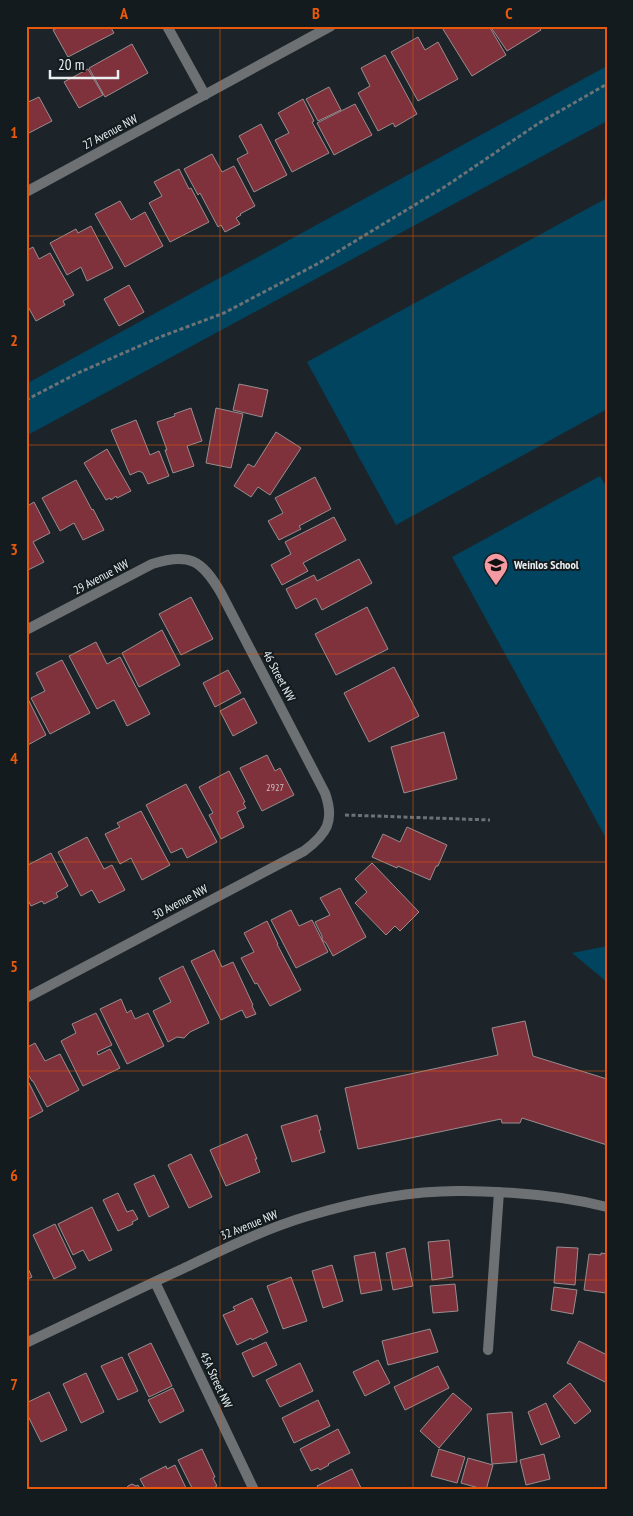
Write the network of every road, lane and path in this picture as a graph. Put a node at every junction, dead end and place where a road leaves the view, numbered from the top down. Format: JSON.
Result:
{"nodes":[{"id":1,"x":167,"y":26,"type":"edge"},
{"id":2,"x":331,"y":26,"type":"edge"},
{"id":3,"x":607,"y":84,"type":"edge"},
{"id":4,"x":205,"y":95,"type":"junction"},
{"id":5,"x":26,"y":192,"type":"edge"},
{"id":6,"x":26,"y":400,"type":"edge"},
{"id":7,"x":190,"y":560,"type":"joint"},
{"id":8,"x":26,"y":630,"type":"edge"},
{"id":9,"x":329,"y":815,"type":"junction"},
{"id":10,"x":490,"y":820,"type":"dead end"},
{"id":11,"x":26,"y":998,"type":"edge"},
{"id":12,"x":499,"y":1192,"type":"junction"},
{"id":13,"x":607,"y":1207,"type":"edge"},
{"id":14,"x":155,"y":1282,"type":"junction"},
{"id":15,"x":26,"y":1343,"type":"edge"},
{"id":16,"x":488,"y":1350,"type":"dead end"},
{"id":17,"x":254,"y":1490,"type":"edge"}],
"edges":[{"from":1,"to":4,"type":"street"},
{"from":2,"to":4,"type":"street","name":"27 Avenue NW"},
{"from":3,"to":6,"type":"path"},
{"from":4,"to":5,"type":"street","name":"27 Avenue NW"},
{"from":7,"to":8,"type":"street","name":"29 Avenue NW"},
{"from":7,"to":9,"type":"street","name":"46 Street NW"},
{"from":9,"to":10,"type":"path"},
{"from":9,"to":11,"type":"street","name":"30 Avenue NW"},
{"from":12,"to":13,"type":"street","name":"32 Avenue NW"},
{"from":12,"to":14,"type":"street","name":"32 Avenue NW"},
{"from":12,"to":16,"type":"street"},
{"from":14,"to":15,"type":"street","name":"32 Avenue NW"},
{"from":14,"to":17,"type":"street","name":"45A Street NW"}]}
